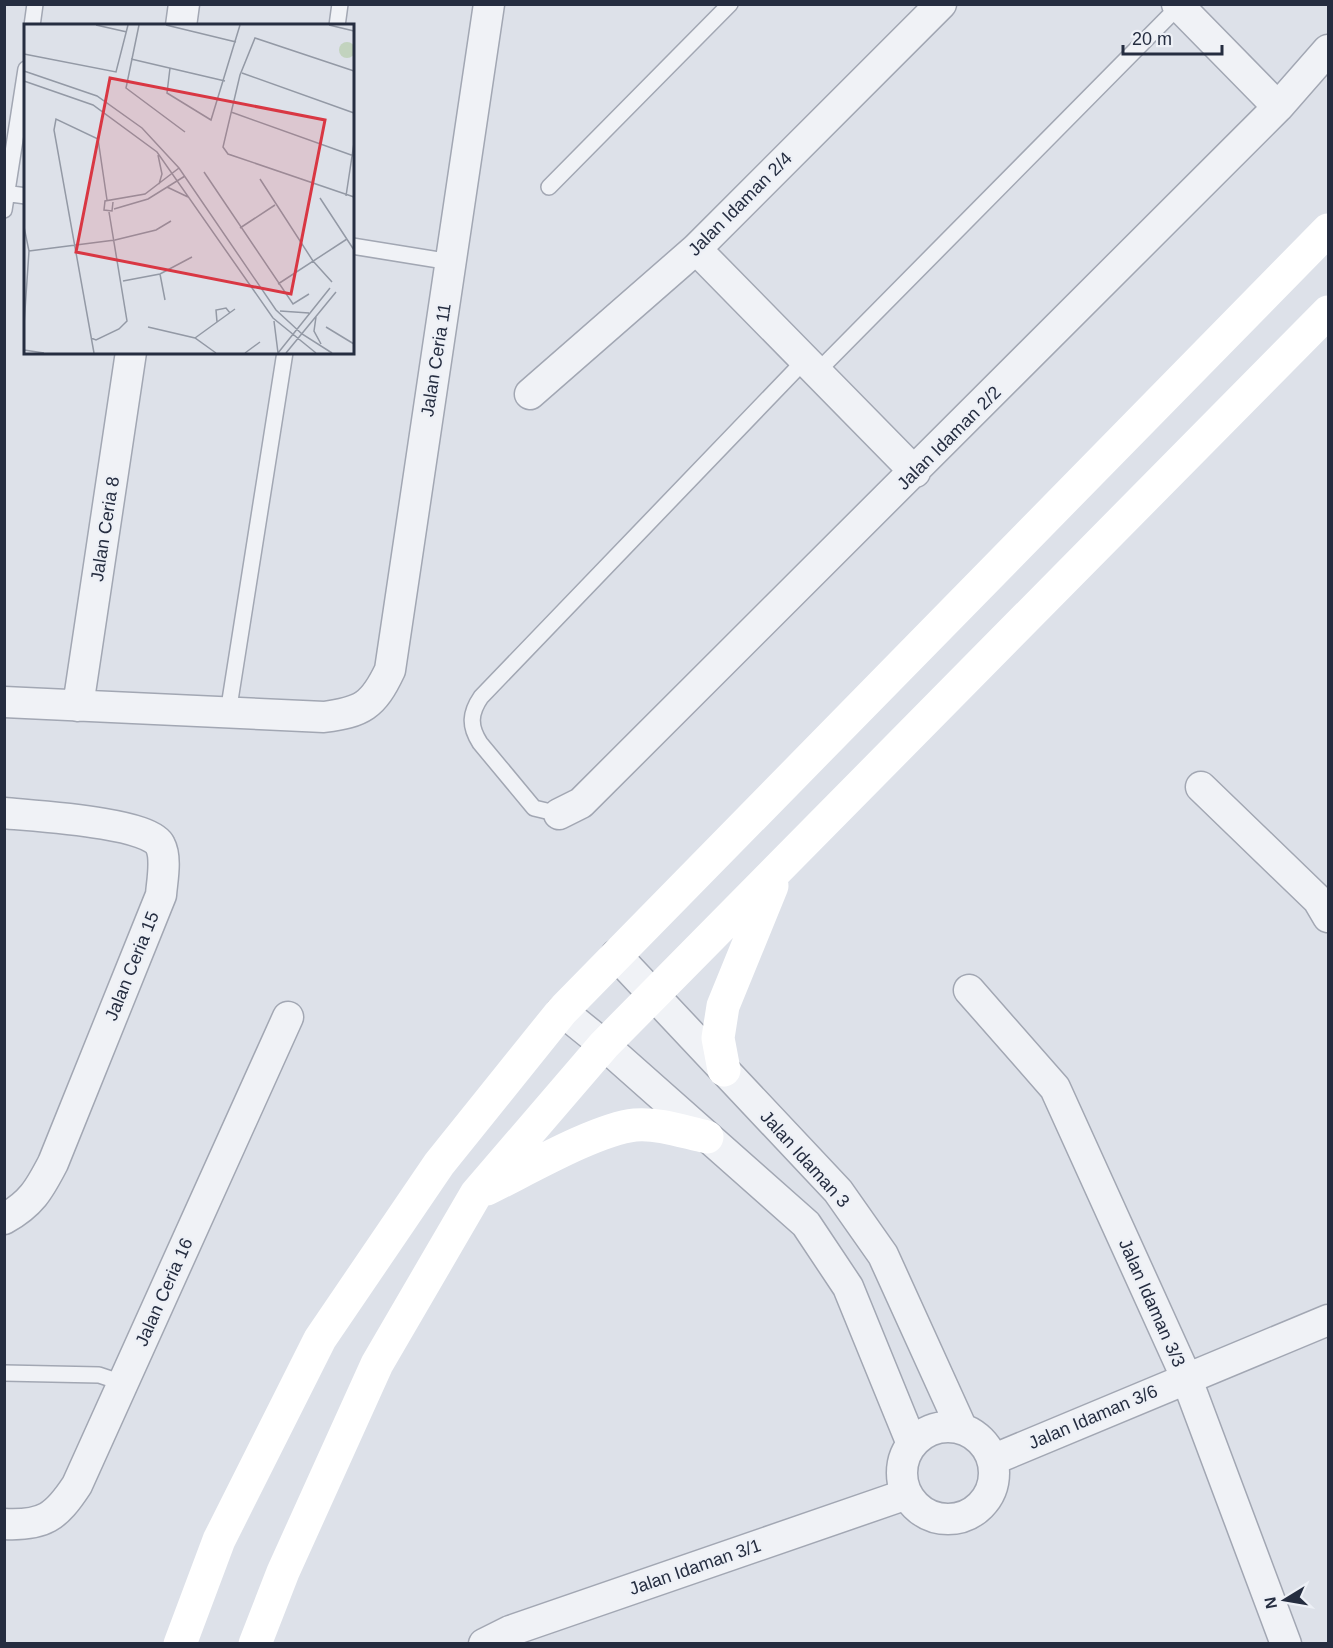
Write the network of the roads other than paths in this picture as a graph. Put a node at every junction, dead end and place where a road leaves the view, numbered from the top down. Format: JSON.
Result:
{"nodes":[{"id":1,"x":35,"y":4,"type":"edge"},
{"id":2,"x":184,"y":4,"type":"edge"},
{"id":3,"x":340,"y":4,"type":"edge"},
{"id":4,"x":489,"y":4,"type":"edge"},
{"id":5,"x":730,"y":4,"type":"edge"},
{"id":6,"x":941,"y":4,"type":"edge"},
{"id":7,"x":1179,"y":5,"type":"edge"},
{"id":8,"x":32,"y":24,"type":"edge"},
{"id":9,"x":181,"y":24,"type":"edge"},
{"id":10,"x":336,"y":24,"type":"edge"},
{"id":11,"x":1329,"y":50,"type":"edge"},
{"id":12,"x":24,"y":81,"type":"edge"},
{"id":13,"x":1278,"y":106,"type":"junction"},
{"id":14,"x":549,"y":188,"type":"dead end"},
{"id":15,"x":6,"y":193,"type":"edge"},
{"id":16,"x":24,"y":196,"type":"edge"},
{"id":17,"x":4,"y":210,"type":"edge"},
{"id":18,"x":1329,"y":230,"type":"edge"},
{"id":19,"x":354,"y":246,"type":"edge"},
{"id":20,"x":696,"y":249,"type":"junction"},
{"id":21,"x":451,"y":262,"type":"junction"},
{"id":22,"x":1329,"y":312,"type":"edge"},
{"id":23,"x":131,"y":354,"type":"edge"},
{"id":24,"x":285,"y":354,"type":"edge"},
{"id":25,"x":812,"y":365,"type":"junction"},
{"id":26,"x":530,"y":394,"type":"dead end"},
{"id":27,"x":915,"y":471,"type":"junction"},
{"id":28,"x":4,"y":702,"type":"edge"},
{"id":29,"x":78,"y":706,"type":"junction"},
{"id":30,"x":228,"y":713,"type":"junction"},
{"id":31,"x":1201,"y":787,"type":"dead end"},
{"id":32,"x":4,"y":813,"type":"edge"},
{"id":33,"x":559,"y":814,"type":"joint"},
{"id":34,"x":778,"y":871,"type":"junction"},
{"id":35,"x":1329,"y":917,"type":"edge"},
{"id":36,"x":616,"y":956,"type":"junction"},
{"id":37,"x":969,"y":990,"type":"dead end"},
{"id":38,"x":654,"y":996,"type":"junction"},
{"id":39,"x":562,"y":1011,"type":"junction"},
{"id":40,"x":288,"y":1017,"type":"dead end"},
{"id":41,"x":604,"y":1045,"type":"junction"},
{"id":42,"x":724,"y":1070,"type":"junction"},
{"id":43,"x":707,"y":1137,"type":"junction"},
{"id":44,"x":476,"y":1194,"type":"junction"},
{"id":45,"x":4,"y":1219,"type":"edge"},
{"id":46,"x":1329,"y":1320,"type":"edge"},
{"id":47,"x":4,"y":1372,"type":"edge"},
{"id":48,"x":1186,"y":1377,"type":"junction"},
{"id":49,"x":123,"y":1383,"type":"junction"},
{"id":50,"x":962,"y":1429,"type":"junction"},
{"id":51,"x":912,"y":1444,"type":"junction"},
{"id":52,"x":992,"y":1460,"type":"junction"},
{"id":53,"x":906,"y":1494,"type":"junction"},
{"id":54,"x":4,"y":1524,"type":"edge"},
{"id":55,"x":180,"y":1644,"type":"edge"},
{"id":56,"x":255,"y":1644,"type":"edge"},
{"id":57,"x":484,"y":1644,"type":"edge"},
{"id":58,"x":1286,"y":1644,"type":"edge"}],
"edges":[{"from":1,"to":8,"type":"lane"},
{"from":2,"to":9,"type":"street"},
{"from":3,"to":10,"type":"lane"},
{"from":4,"to":21,"type":"street","name":"Jalan Ceria 11"},
{"from":5,"to":14,"type":"lane"},
{"from":6,"to":20,"type":"street","name":"Jalan Idaman 2/4"},
{"from":7,"to":13,"type":"street"},
{"from":7,"to":25,"type":"lane"},
{"from":11,"to":13,"type":"street","name":"Jalan Idaman 2/2"},
{"from":12,"to":15,"type":"lane"},
{"from":13,"to":27,"type":"street","name":"Jalan Idaman 2/2"},
{"from":15,"to":16,"type":"lane"},
{"from":15,"to":17,"type":"lane"},
{"from":18,"to":36,"type":"main road"},
{"from":19,"to":21,"type":"lane"},
{"from":20,"to":25,"type":"street"},
{"from":20,"to":26,"type":"street","name":"Jalan Idaman 2/4"},
{"from":21,"to":30,"type":"street","name":"Jalan Ceria 11"},
{"from":22,"to":34,"type":"main road"},
{"from":23,"to":29,"type":"street","name":"Jalan Ceria 8"},
{"from":24,"to":30,"type":"lane"},
{"from":25,"to":27,"type":"street"},
{"from":25,"to":33,"type":"lane"},
{"from":27,"to":33,"type":"street","name":"Jalan Idaman 2/2"},
{"from":28,"to":29,"type":"street"},
{"from":29,"to":30,"type":"street"},
{"from":31,"to":35,"type":"street"},
{"from":32,"to":45,"type":"street","name":"Jalan Ceria 15"},
{"from":34,"to":38,"type":"main road"},
{"from":34,"to":42,"type":"main road"},
{"from":36,"to":38,"type":"street","name":"Jalan Idaman 3"},
{"from":36,"to":39,"type":"main road"},
{"from":37,"to":48,"type":"street","name":"Jalan Idaman 3/3"},
{"from":38,"to":41,"type":"main road"},
{"from":38,"to":42,"type":"street","name":"Jalan Idaman 3"},
{"from":39,"to":41,"type":"street"},
{"from":39,"to":55,"type":"main road"},
{"from":40,"to":49,"type":"street","name":"Jalan Ceria 16"},
{"from":41,"to":43,"type":"street"},
{"from":41,"to":44,"type":"main road"},
{"from":42,"to":50,"type":"street","name":"Jalan Idaman 3"},
{"from":43,"to":44,"type":"main road"},
{"from":43,"to":51,"type":"street"},
{"from":44,"to":56,"type":"main road"},
{"from":46,"to":48,"type":"street","name":"Jalan Idaman 3/6"},
{"from":47,"to":49,"type":"lane"},
{"from":48,"to":52,"type":"street","name":"Jalan Idaman 3/6"},
{"from":48,"to":58,"type":"street","name":"Jalan Idaman 3/3"},
{"from":49,"to":54,"type":"street","name":"Jalan Ceria 16"},
{"from":50,"to":51,"type":"street"},
{"from":50,"to":52,"type":"street"},
{"from":51,"to":53,"type":"street"},
{"from":52,"to":53,"type":"street"},
{"from":53,"to":57,"type":"street","name":"Jalan Idaman 3/1"}]}
